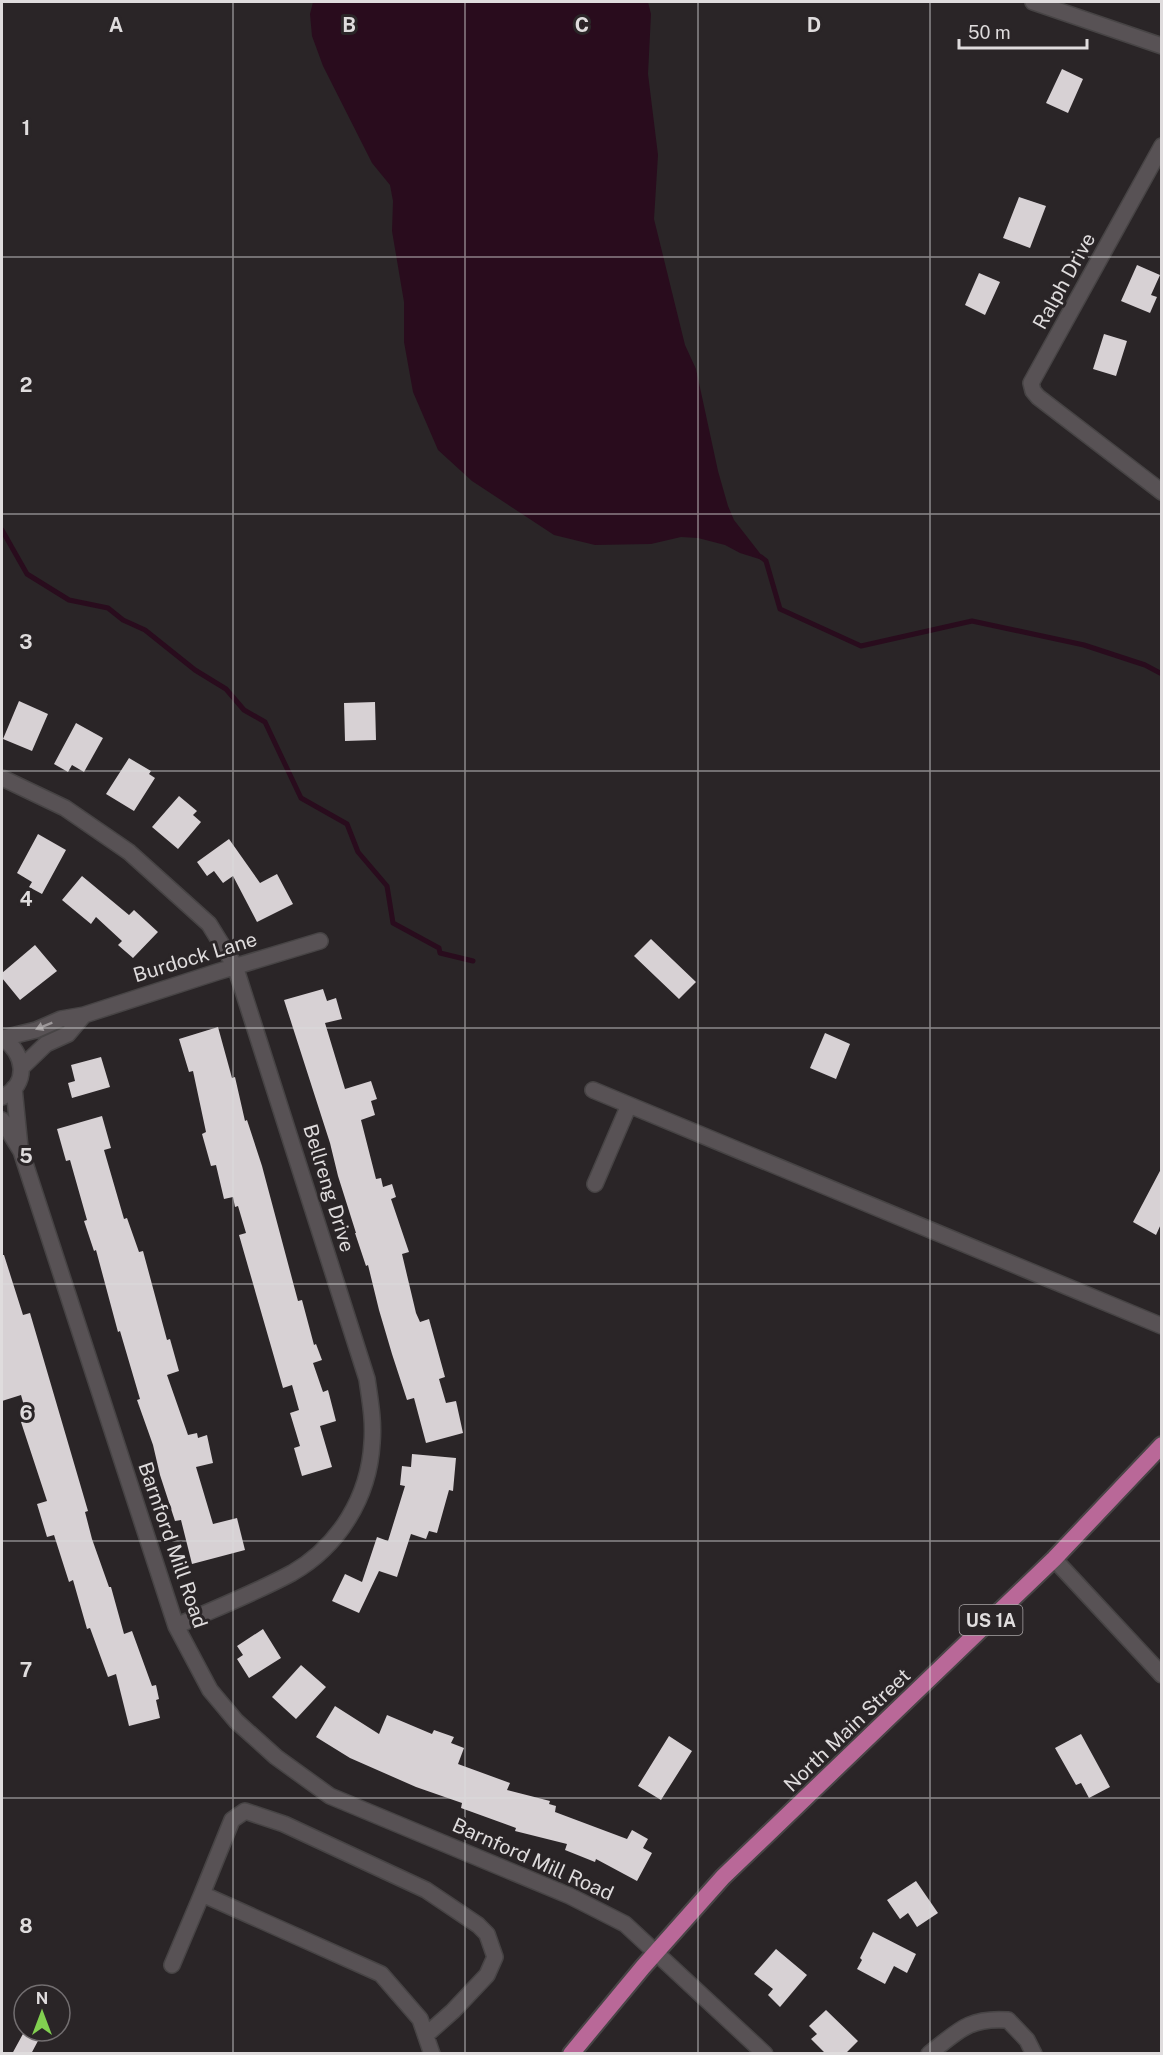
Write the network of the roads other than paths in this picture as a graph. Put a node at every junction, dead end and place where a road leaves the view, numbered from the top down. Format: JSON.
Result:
{"nodes":[{"id":1,"x":1033,"y":2,"type":"edge"},
{"id":2,"x":1161,"y":46,"type":"edge"},
{"id":3,"x":1161,"y":146,"type":"edge"},
{"id":4,"x":1161,"y":492,"type":"edge"},
{"id":5,"x":2,"y":778,"type":"edge"},
{"id":6,"x":320,"y":941,"type":"dead end"},
{"id":7,"x":236,"y":966,"type":"junction"},
{"id":8,"x":84,"y":1015,"type":"junction"},
{"id":9,"x":2,"y":1038,"type":"edge"},
{"id":10,"x":21,"y":1068,"type":"junction"},
{"id":11,"x":593,"y":1090,"type":"dead end"},
{"id":12,"x":8,"y":1092,"type":"edge"},
{"id":13,"x":629,"y":1105,"type":"junction"},
{"id":14,"x":2,"y":1120,"type":"edge"},
{"id":15,"x":21,"y":1151,"type":"junction"},
{"id":16,"x":595,"y":1184,"type":"dead end"},
{"id":17,"x":1161,"y":1326,"type":"edge"},
{"id":18,"x":1161,"y":1445,"type":"edge"},
{"id":19,"x":1054,"y":1559,"type":"junction"},
{"id":20,"x":176,"y":1626,"type":"junction"},
{"id":21,"x":1161,"y":1675,"type":"edge"},
{"id":22,"x":202,"y":1894,"type":"junction"},
{"id":23,"x":656,"y":1953,"type":"junction"},
{"id":24,"x":172,"y":1965,"type":"dead end"},
{"id":25,"x":426,"y":2035,"type":"junction"},
{"id":26,"x":432,"y":2054,"type":"edge"},
{"id":27,"x":571,"y":2054,"type":"edge"},
{"id":28,"x":765,"y":2054,"type":"edge"},
{"id":29,"x":929,"y":2054,"type":"edge"},
{"id":30,"x":1034,"y":2054,"type":"edge"}],
"edges":[{"from":1,"to":2,"type":"street"},
{"from":3,"to":4,"type":"street","name":"Ralph Drive"},
{"from":5,"to":7,"type":"street","name":"Bellreng Drive"},
{"from":6,"to":7,"type":"street","name":"Burdock Lane"},
{"from":7,"to":8,"type":"street","name":"Burdock Lane"},
{"from":7,"to":20,"type":"street","name":"Bellreng Drive"},
{"from":8,"to":9,"type":"street","name":"Burdock Lane","one_way":true},
{"from":8,"to":10,"type":"street","name":"Burdock Lane"},
{"from":9,"to":10,"type":"street"},
{"from":10,"to":12,"type":"street","name":"Barnford Mill Road"},
{"from":11,"to":13,"type":"street"},
{"from":12,"to":15,"type":"street","name":"Barnford Mill Road"},
{"from":13,"to":16,"type":"street"},
{"from":13,"to":17,"type":"street"},
{"from":14,"to":15,"type":"street","name":"Barnford Mill Road"},
{"from":15,"to":20,"type":"street","name":"Barnford Mill Road"},
{"from":18,"to":19,"type":"main road","name":"North Main Street","number":"US 1A"},
{"from":19,"to":21,"type":"street"},
{"from":19,"to":23,"type":"main road","name":"North Main Street","number":"US 1A"},
{"from":20,"to":23,"type":"street","name":"Barnford Mill Road"},
{"from":22,"to":24,"type":"street"},
{"from":22,"to":25,"type":"street"},
{"from":22,"to":25,"type":"street"},
{"from":23,"to":27,"type":"main road","name":"North Main Street","number":"US 1A"},
{"from":23,"to":28,"type":"street","name":"Barnford Mill Road"},
{"from":25,"to":26,"type":"street"},
{"from":29,"to":30,"type":"street"}]}
